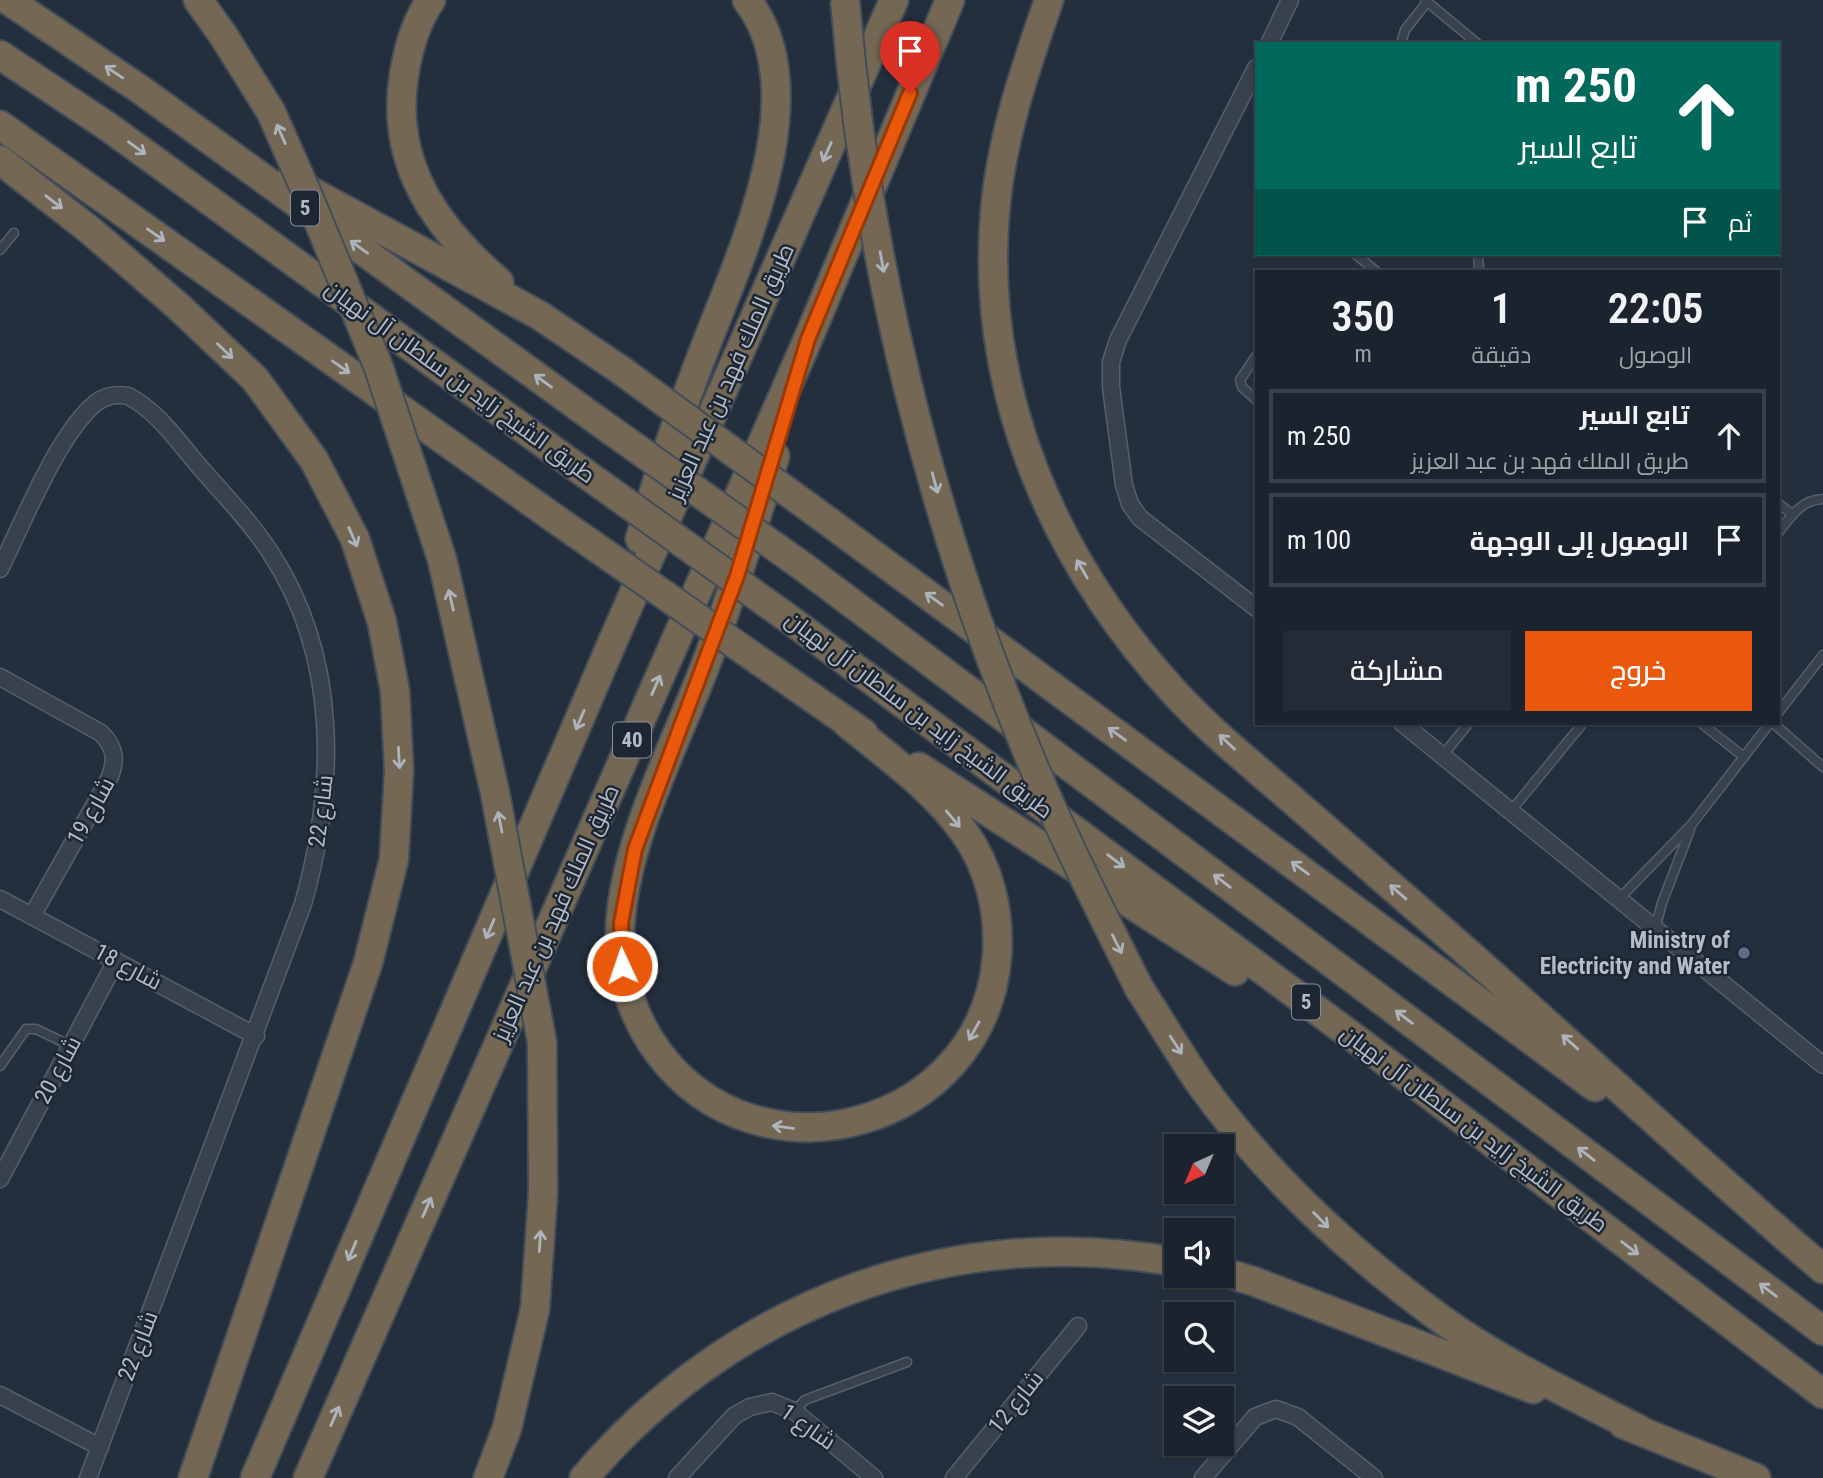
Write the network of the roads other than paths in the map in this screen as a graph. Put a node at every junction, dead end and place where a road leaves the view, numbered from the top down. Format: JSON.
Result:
{"nodes":[{"id":1,"x":8,"y":0,"type":"edge"},
{"id":2,"x":198,"y":0,"type":"edge"},
{"id":3,"x":431,"y":0,"type":"edge"},
{"id":4,"x":747,"y":0,"type":"edge"},
{"id":5,"x":845,"y":0,"type":"edge"},
{"id":6,"x":894,"y":0,"type":"edge"},
{"id":7,"x":950,"y":0,"type":"edge"},
{"id":8,"x":1049,"y":0,"type":"edge"},
{"id":9,"x":1290,"y":0,"type":"edge"},
{"id":10,"x":1426,"y":1,"type":"edge"},
{"id":11,"x":1270,"y":42,"type":"edge"},
{"id":12,"x":1402,"y":42,"type":"edge"},
{"id":13,"x":1476,"y":42,"type":"edge"},
{"id":14,"x":0,"y":55,"type":"edge"},
{"id":15,"x":1255,"y":70,"type":"edge"},
{"id":16,"x":141,"y":90,"type":"junction"},
{"id":17,"x":0,"y":125,"type":"edge"},
{"id":18,"x":0,"y":160,"type":"edge"},
{"id":19,"x":14,"y":233,"type":"dead end"},
{"id":20,"x":0,"y":250,"type":"edge"},
{"id":21,"x":1357,"y":256,"type":"edge"},
{"id":22,"x":1375,"y":270,"type":"edge"},
{"id":23,"x":539,"y":315,"type":"junction"},
{"id":24,"x":808,"y":339,"type":"junction"},
{"id":25,"x":1255,"y":358,"type":"edge"},
{"id":26,"x":1255,"y":399,"type":"edge"},
{"id":27,"x":1823,"y":499,"type":"edge"},
{"id":28,"x":1780,"y":505,"type":"edge"},
{"id":29,"x":1792,"y":514,"type":"junction"},
{"id":30,"x":1780,"y":530,"type":"edge"},
{"id":31,"x":0,"y":569,"type":"edge"},
{"id":32,"x":1255,"y":607,"type":"edge"},
{"id":33,"x":612,"y":643,"type":"junction"},
{"id":34,"x":1823,"y":655,"type":"edge"},
{"id":35,"x":0,"y":677,"type":"edge"},
{"id":36,"x":1780,"y":710,"type":"edge"},
{"id":37,"x":848,"y":724,"type":"junction"},
{"id":38,"x":1466,"y":725,"type":"edge"},
{"id":39,"x":1581,"y":725,"type":"edge"},
{"id":40,"x":1704,"y":725,"type":"edge"},
{"id":41,"x":1770,"y":725,"type":"edge"},
{"id":42,"x":1774,"y":725,"type":"edge"},
{"id":43,"x":1413,"y":726,"type":"edge"},
{"id":44,"x":1443,"y":755,"type":"junction"},
{"id":45,"x":1744,"y":757,"type":"junction"},
{"id":46,"x":1823,"y":767,"type":"edge"},
{"id":47,"x":1511,"y":811,"type":"junction"},
{"id":48,"x":1692,"y":824,"type":"junction"},
{"id":49,"x":0,"y":899,"type":"edge"},
{"id":50,"x":1619,"y":899,"type":"junction"},
{"id":51,"x":32,"y":916,"type":"junction"},
{"id":52,"x":1656,"y":929,"type":"junction"},
{"id":53,"x":116,"y":961,"type":"junction"},
{"id":54,"x":256,"y":1035,"type":"junction"},
{"id":55,"x":1364,"y":1045,"type":"junction"},
{"id":56,"x":71,"y":1046,"type":"junction"},
{"id":57,"x":1823,"y":1065,"type":"edge"},
{"id":58,"x":0,"y":1066,"type":"edge"},
{"id":59,"x":1709,"y":1172,"type":"junction"},
{"id":60,"x":0,"y":1179,"type":"edge"},
{"id":61,"x":1164,"y":1260,"type":"edge"},
{"id":62,"x":1823,"y":1269,"type":"edge"},
{"id":63,"x":1234,"y":1275,"type":"edge"},
{"id":64,"x":1078,"y":1326,"type":"dead end"},
{"id":65,"x":1823,"y":1331,"type":"edge"},
{"id":66,"x":907,"y":1362,"type":"dead end"},
{"id":67,"x":1823,"y":1394,"type":"edge"},
{"id":68,"x":0,"y":1395,"type":"edge"},
{"id":69,"x":794,"y":1411,"type":"junction"},
{"id":70,"x":1640,"y":1430,"type":"junction"},
{"id":71,"x":100,"y":1447,"type":"junction"},
{"id":72,"x":88,"y":1478,"type":"edge"},
{"id":73,"x":193,"y":1478,"type":"edge"},
{"id":74,"x":255,"y":1478,"type":"edge"},
{"id":75,"x":308,"y":1478,"type":"edge"},
{"id":76,"x":488,"y":1478,"type":"edge"},
{"id":77,"x":584,"y":1478,"type":"edge"},
{"id":78,"x":677,"y":1478,"type":"edge"},
{"id":79,"x":874,"y":1478,"type":"edge"},
{"id":80,"x":954,"y":1478,"type":"edge"},
{"id":81,"x":1203,"y":1478,"type":"edge"},
{"id":82,"x":1374,"y":1478,"type":"edge"},
{"id":83,"x":1756,"y":1478,"type":"edge"}],
"edges":[{"from":16,"to":1,"type":"highway","name":"طريق الشيخ زايد بن سلطان آل نهيان","number":"5","one_way":true},
{"from":76,"to":2,"type":"highway","one_way":true,"bridge":true},
{"from":3,"to":23,"type":"highway"},
{"from":4,"to":33,"type":"highway"},
{"from":5,"to":70,"type":"highway","one_way":true,"bridge":true},
{"from":6,"to":33,"type":"highway","name":"طريق الملك فهد بن عبد العزيز","number":"40","one_way":true},
{"from":7,"to":24,"type":"highway","name":"طريق الملك فهد بن عبد العزيز","number":"40"},
{"from":59,"to":8,"type":"highway","one_way":true},
{"from":9,"to":11,"type":"street"},
{"from":10,"to":12,"type":"lane"},
{"from":10,"to":13,"type":"lane"},
{"from":14,"to":55,"type":"highway","name":"طريق الشيخ زايد بن سلطان آل نهيان","number":"5","one_way":true,"bridge":true},
{"from":15,"to":32,"type":"street"},
{"from":16,"to":23,"type":"highway"},
{"from":65,"to":16,"type":"highway","name":"طريق الشيخ زايد بن سلطان آل نهيان","number":"5","one_way":true,"bridge":true},
{"from":17,"to":37,"type":"highway","one_way":true,"bridge":true},
{"from":18,"to":73,"type":"highway","one_way":true},
{"from":19,"to":20,"type":"lane"},
{"from":21,"to":22,"type":"lane"},
{"from":59,"to":23,"type":"highway","one_way":true,"bridge":true},
{"from":37,"to":24,"type":"highway","one_way":true},
{"from":75,"to":24,"type":"highway","name":"طريق الملك فهد بن عبد العزيز","number":"40","one_way":true},
{"from":25,"to":26,"type":"lane"},
{"from":27,"to":29,"type":"lane"},
{"from":28,"to":29,"type":"lane"},
{"from":29,"to":30,"type":"lane"},
{"from":31,"to":54,"type":"street","name":"شارع 22"},
{"from":33,"to":74,"type":"highway","name":"طريق الملك فهد بن عبد العزيز","number":"40","one_way":true},
{"from":34,"to":36,"type":"lane"},
{"from":35,"to":51,"type":"street","name":"شارع 19"},
{"from":37,"to":55,"type":"highway"},
{"from":38,"to":44,"type":"lane"},
{"from":39,"to":47,"type":"lane"},
{"from":40,"to":45,"type":"lane"},
{"from":41,"to":45,"type":"lane"},
{"from":42,"to":46,"type":"lane"},
{"from":43,"to":44,"type":"street"},
{"from":44,"to":47,"type":"street"},
{"from":45,"to":48,"type":"lane"},
{"from":47,"to":50,"type":"street"},
{"from":48,"to":50,"type":"lane"},
{"from":48,"to":52,"type":"lane"},
{"from":49,"to":51,"type":"street","name":"شارع 18"},
{"from":50,"to":52,"type":"street"},
{"from":51,"to":53,"type":"street","name":"شارع 18"},
{"from":52,"to":57,"type":"street"},
{"from":53,"to":54,"type":"street","name":"شارع 18"},
{"from":53,"to":56,"type":"street","name":"شارع 20"},
{"from":54,"to":71,"type":"street","name":"شارع 22"},
{"from":55,"to":67,"type":"highway","name":"طريق الشيخ زايد بن سلطان آل نهيان","number":"5","one_way":true},
{"from":56,"to":58,"type":"lane"},
{"from":56,"to":60,"type":"street","name":"شارع 20"},
{"from":59,"to":62,"type":"highway"},
{"from":61,"to":77,"type":"highway"},
{"from":63,"to":70,"type":"highway"},
{"from":64,"to":80,"type":"street","name":"شارع 12"},
{"from":66,"to":69,"type":"lane"},
{"from":68,"to":71,"type":"street"},
{"from":69,"to":78,"type":"street","name":"شارع 1"},
{"from":69,"to":79,"type":"street","name":"شارع 1"},
{"from":70,"to":83,"type":"highway"},
{"from":71,"to":72,"type":"street","name":"شارع 22"},
{"from":81,"to":82,"type":"street"}]}
